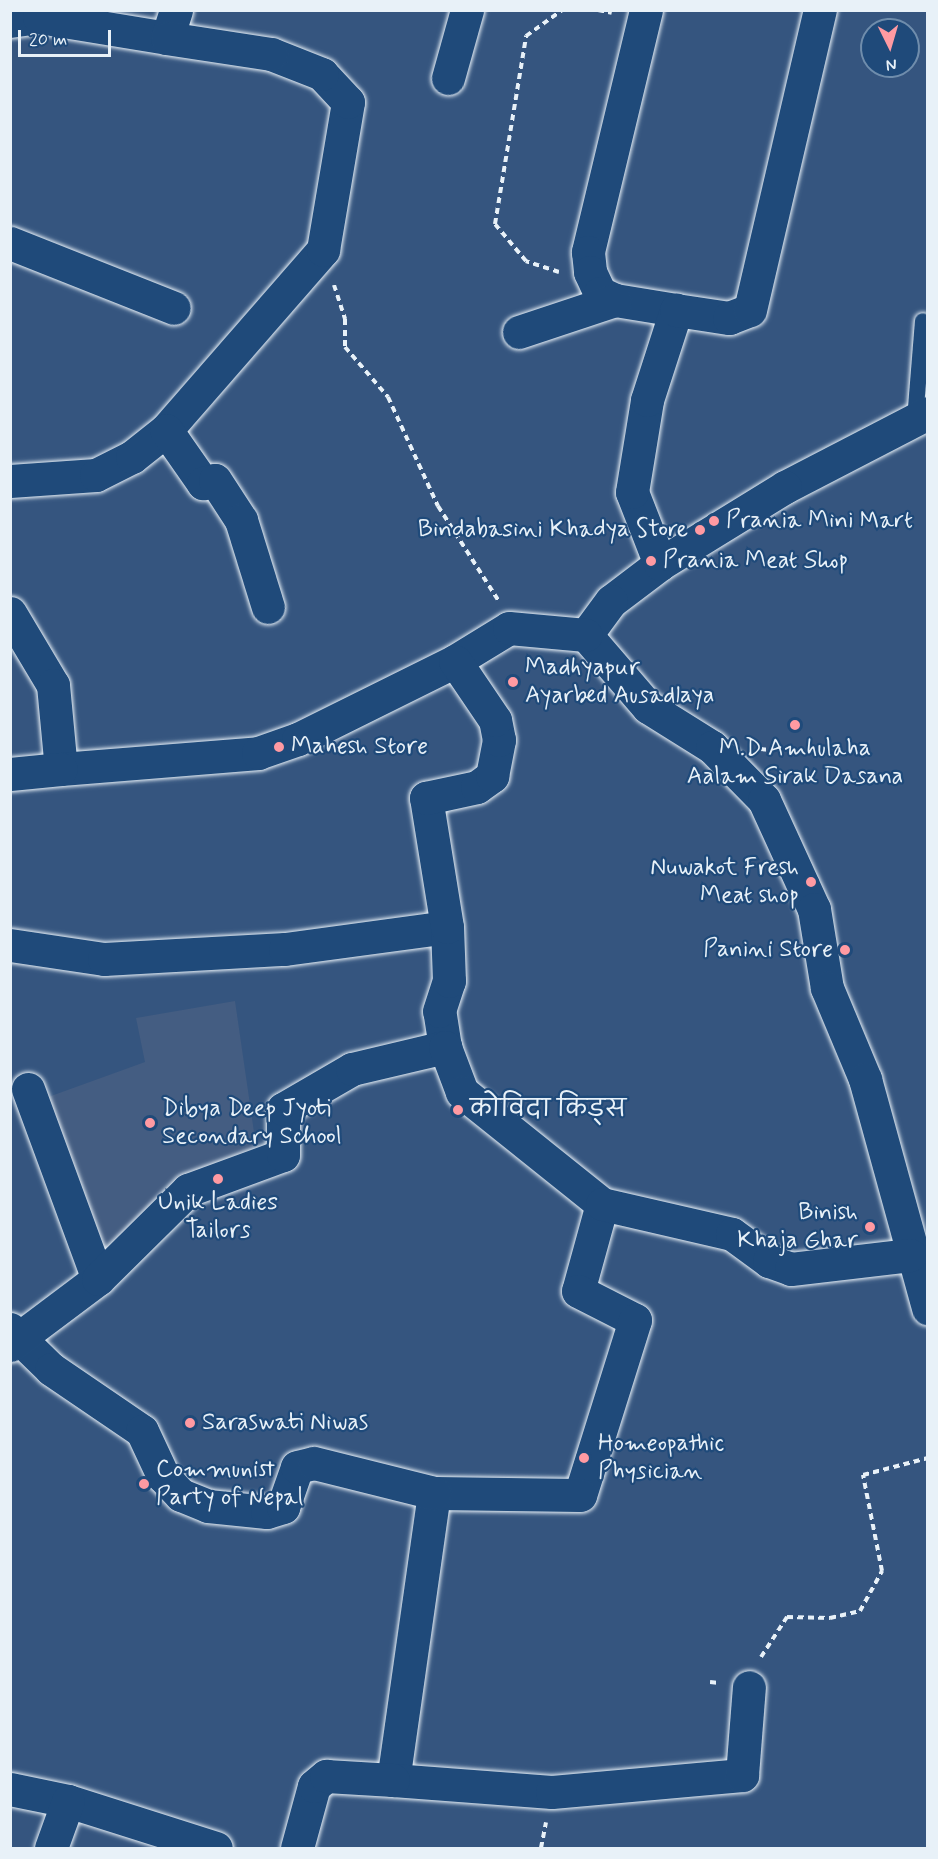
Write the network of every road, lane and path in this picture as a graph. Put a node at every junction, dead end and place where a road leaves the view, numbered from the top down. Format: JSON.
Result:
{"nodes":[{"id":1,"x":467,"y":10,"type":"edge"},
{"id":2,"x":562,"y":10,"type":"edge"},
{"id":3,"x":646,"y":10,"type":"edge"},
{"id":4,"x":820,"y":10,"type":"edge"},
{"id":5,"x":10,"y":21,"type":"edge"},
{"id":6,"x":172,"y":24,"type":"edge"},
{"id":7,"x":448,"y":78,"type":"dead end"},
{"id":8,"x":10,"y":243,"type":"edge"},
{"id":9,"x":323,"y":250,"type":"junction"},
{"id":10,"x":607,"y":296,"type":"junction"},
{"id":11,"x":174,"y":308,"type":"dead end"},
{"id":12,"x":676,"y":309,"type":"junction"},
{"id":13,"x":923,"y":321,"type":"dead end"},
{"id":14,"x":519,"y":332,"type":"dead end"},
{"id":15,"x":921,"y":417,"type":"edge"},
{"id":16,"x":166,"y":430,"type":"junction"},
{"id":17,"x":10,"y":481,"type":"edge"},
{"id":18,"x":660,"y":564,"type":"junction"},
{"id":19,"x":268,"y":607,"type":"dead end"},
{"id":20,"x":10,"y":613,"type":"edge"},
{"id":21,"x":508,"y":628,"type":"junction"},
{"id":22,"x":586,"y":635,"type":"junction"},
{"id":23,"x":455,"y":661,"type":"junction"},
{"id":24,"x":62,"y":770,"type":"junction"},
{"id":25,"x":10,"y":774,"type":"edge"},
{"id":26,"x":447,"y":927,"type":"junction"},
{"id":27,"x":10,"y":945,"type":"edge"},
{"id":28,"x":445,"y":1047,"type":"junction"},
{"id":29,"x":28,"y":1089,"type":"dead end"},
{"id":30,"x":602,"y":1204,"type":"junction"},
{"id":31,"x":910,"y":1255,"type":"junction"},
{"id":32,"x":98,"y":1279,"type":"junction"},
{"id":33,"x":927,"y":1308,"type":"edge"},
{"id":34,"x":13,"y":1338,"type":"edge"},
{"id":35,"x":927,"y":1458,"type":"edge"},
{"id":36,"x":434,"y":1493,"type":"junction"},
{"id":37,"x":710,"y":1682,"type":"dead end"},
{"id":38,"x":748,"y":1687,"type":"junction"},
{"id":39,"x":393,"y":1780,"type":"junction"},
{"id":40,"x":10,"y":1789,"type":"edge"},
{"id":41,"x":68,"y":1801,"type":"junction"},
{"id":42,"x":51,"y":1848,"type":"edge"},
{"id":43,"x":216,"y":1848,"type":"edge"},
{"id":44,"x":297,"y":1848,"type":"edge"}],
"edges":[{"from":1,"to":7,"type":"street"},
{"from":2,"to":10,"type":"path"},
{"from":3,"to":10,"type":"street"},
{"from":4,"to":12,"type":"street"},
{"from":5,"to":6,"type":"street"},
{"from":6,"to":9,"type":"street"},
{"from":8,"to":11,"type":"street"},
{"from":9,"to":16,"type":"street"},
{"from":9,"to":21,"type":"path"},
{"from":10,"to":12,"type":"street"},
{"from":10,"to":14,"type":"street"},
{"from":12,"to":18,"type":"street"},
{"from":13,"to":15,"type":"lane"},
{"from":15,"to":18,"type":"street"},
{"from":16,"to":17,"type":"street"},
{"from":16,"to":19,"type":"street"},
{"from":18,"to":22,"type":"street"},
{"from":20,"to":24,"type":"street"},
{"from":21,"to":22,"type":"street"},
{"from":21,"to":23,"type":"street"},
{"from":22,"to":31,"type":"street"},
{"from":23,"to":24,"type":"street"},
{"from":23,"to":26,"type":"street"},
{"from":24,"to":25,"type":"street"},
{"from":26,"to":27,"type":"street"},
{"from":26,"to":28,"type":"street"},
{"from":28,"to":30,"type":"street"},
{"from":28,"to":32,"type":"street"},
{"from":29,"to":32,"type":"street"},
{"from":30,"to":31,"type":"street"},
{"from":30,"to":36,"type":"street"},
{"from":31,"to":33,"type":"street"},
{"from":32,"to":34,"type":"street"},
{"from":34,"to":36,"type":"street"},
{"from":35,"to":38,"type":"path"},
{"from":36,"to":39,"type":"street"},
{"from":37,"to":38,"type":"path"},
{"from":38,"to":39,"type":"street"},
{"from":39,"to":44,"type":"street"},
{"from":40,"to":41,"type":"street"},
{"from":41,"to":42,"type":"street"},
{"from":41,"to":43,"type":"street"}]}
